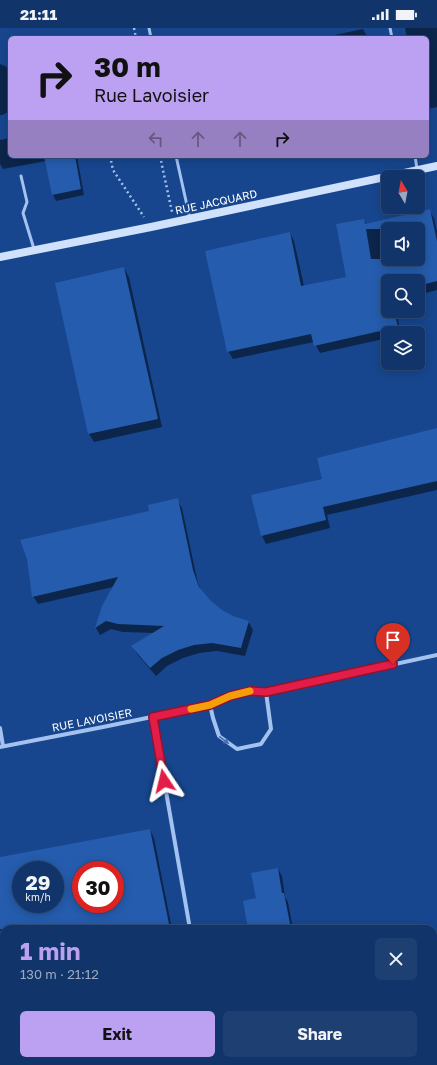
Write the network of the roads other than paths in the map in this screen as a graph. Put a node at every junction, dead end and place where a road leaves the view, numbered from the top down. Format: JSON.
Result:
{"nodes":[{"id":1,"x":176,"y":158,"type":"edge"},
{"id":2,"x":415,"y":158,"type":"edge"},
{"id":3,"x":437,"y":166,"type":"edge"},
{"id":4,"x":417,"y":170,"type":"edge"},
{"id":5,"x":421,"y":170,"type":"edge"},
{"id":6,"x":21,"y":176,"type":"dead end"},
{"id":7,"x":381,"y":179,"type":"edge"},
{"id":8,"x":190,"y":219,"type":"junction"},
{"id":9,"x":34,"y":251,"type":"junction"},
{"id":10,"x":0,"y":257,"type":"edge"},
{"id":11,"x":437,"y":655,"type":"edge"},
{"id":12,"x":266,"y":692,"type":"junction"},
{"id":13,"x":210,"y":705,"type":"junction"},
{"id":14,"x":153,"y":717,"type":"junction"},
{"id":15,"x":0,"y":728,"type":"edge"},
{"id":16,"x":2,"y":746,"type":"edge"},
{"id":17,"x":189,"y":925,"type":"edge"}],
"edges":[{"from":1,"to":8,"type":"lane"},
{"from":2,"to":4,"type":"lane"},
{"from":3,"to":5,"type":"street","name":"RUE JACQUARD"},
{"from":6,"to":9,"type":"lane"},
{"from":7,"to":8,"type":"street","name":"RUE JACQUARD"},
{"from":8,"to":9,"type":"street","name":"RUE JACQUARD"},
{"from":9,"to":10,"type":"street","name":"RUE JACQUARD"},
{"from":11,"to":12,"type":"street","name":"RUE LAVOISIER"},
{"from":12,"to":13,"type":"street","name":"RUE LAVOISIER"},
{"from":13,"to":12,"type":"street","one_way":true},
{"from":13,"to":14,"type":"street","name":"RUE LAVOISIER"},
{"from":14,"to":16,"type":"street","name":"RUE LAVOISIER"},
{"from":14,"to":17,"type":"street"},
{"from":15,"to":16,"type":"street"}]}
